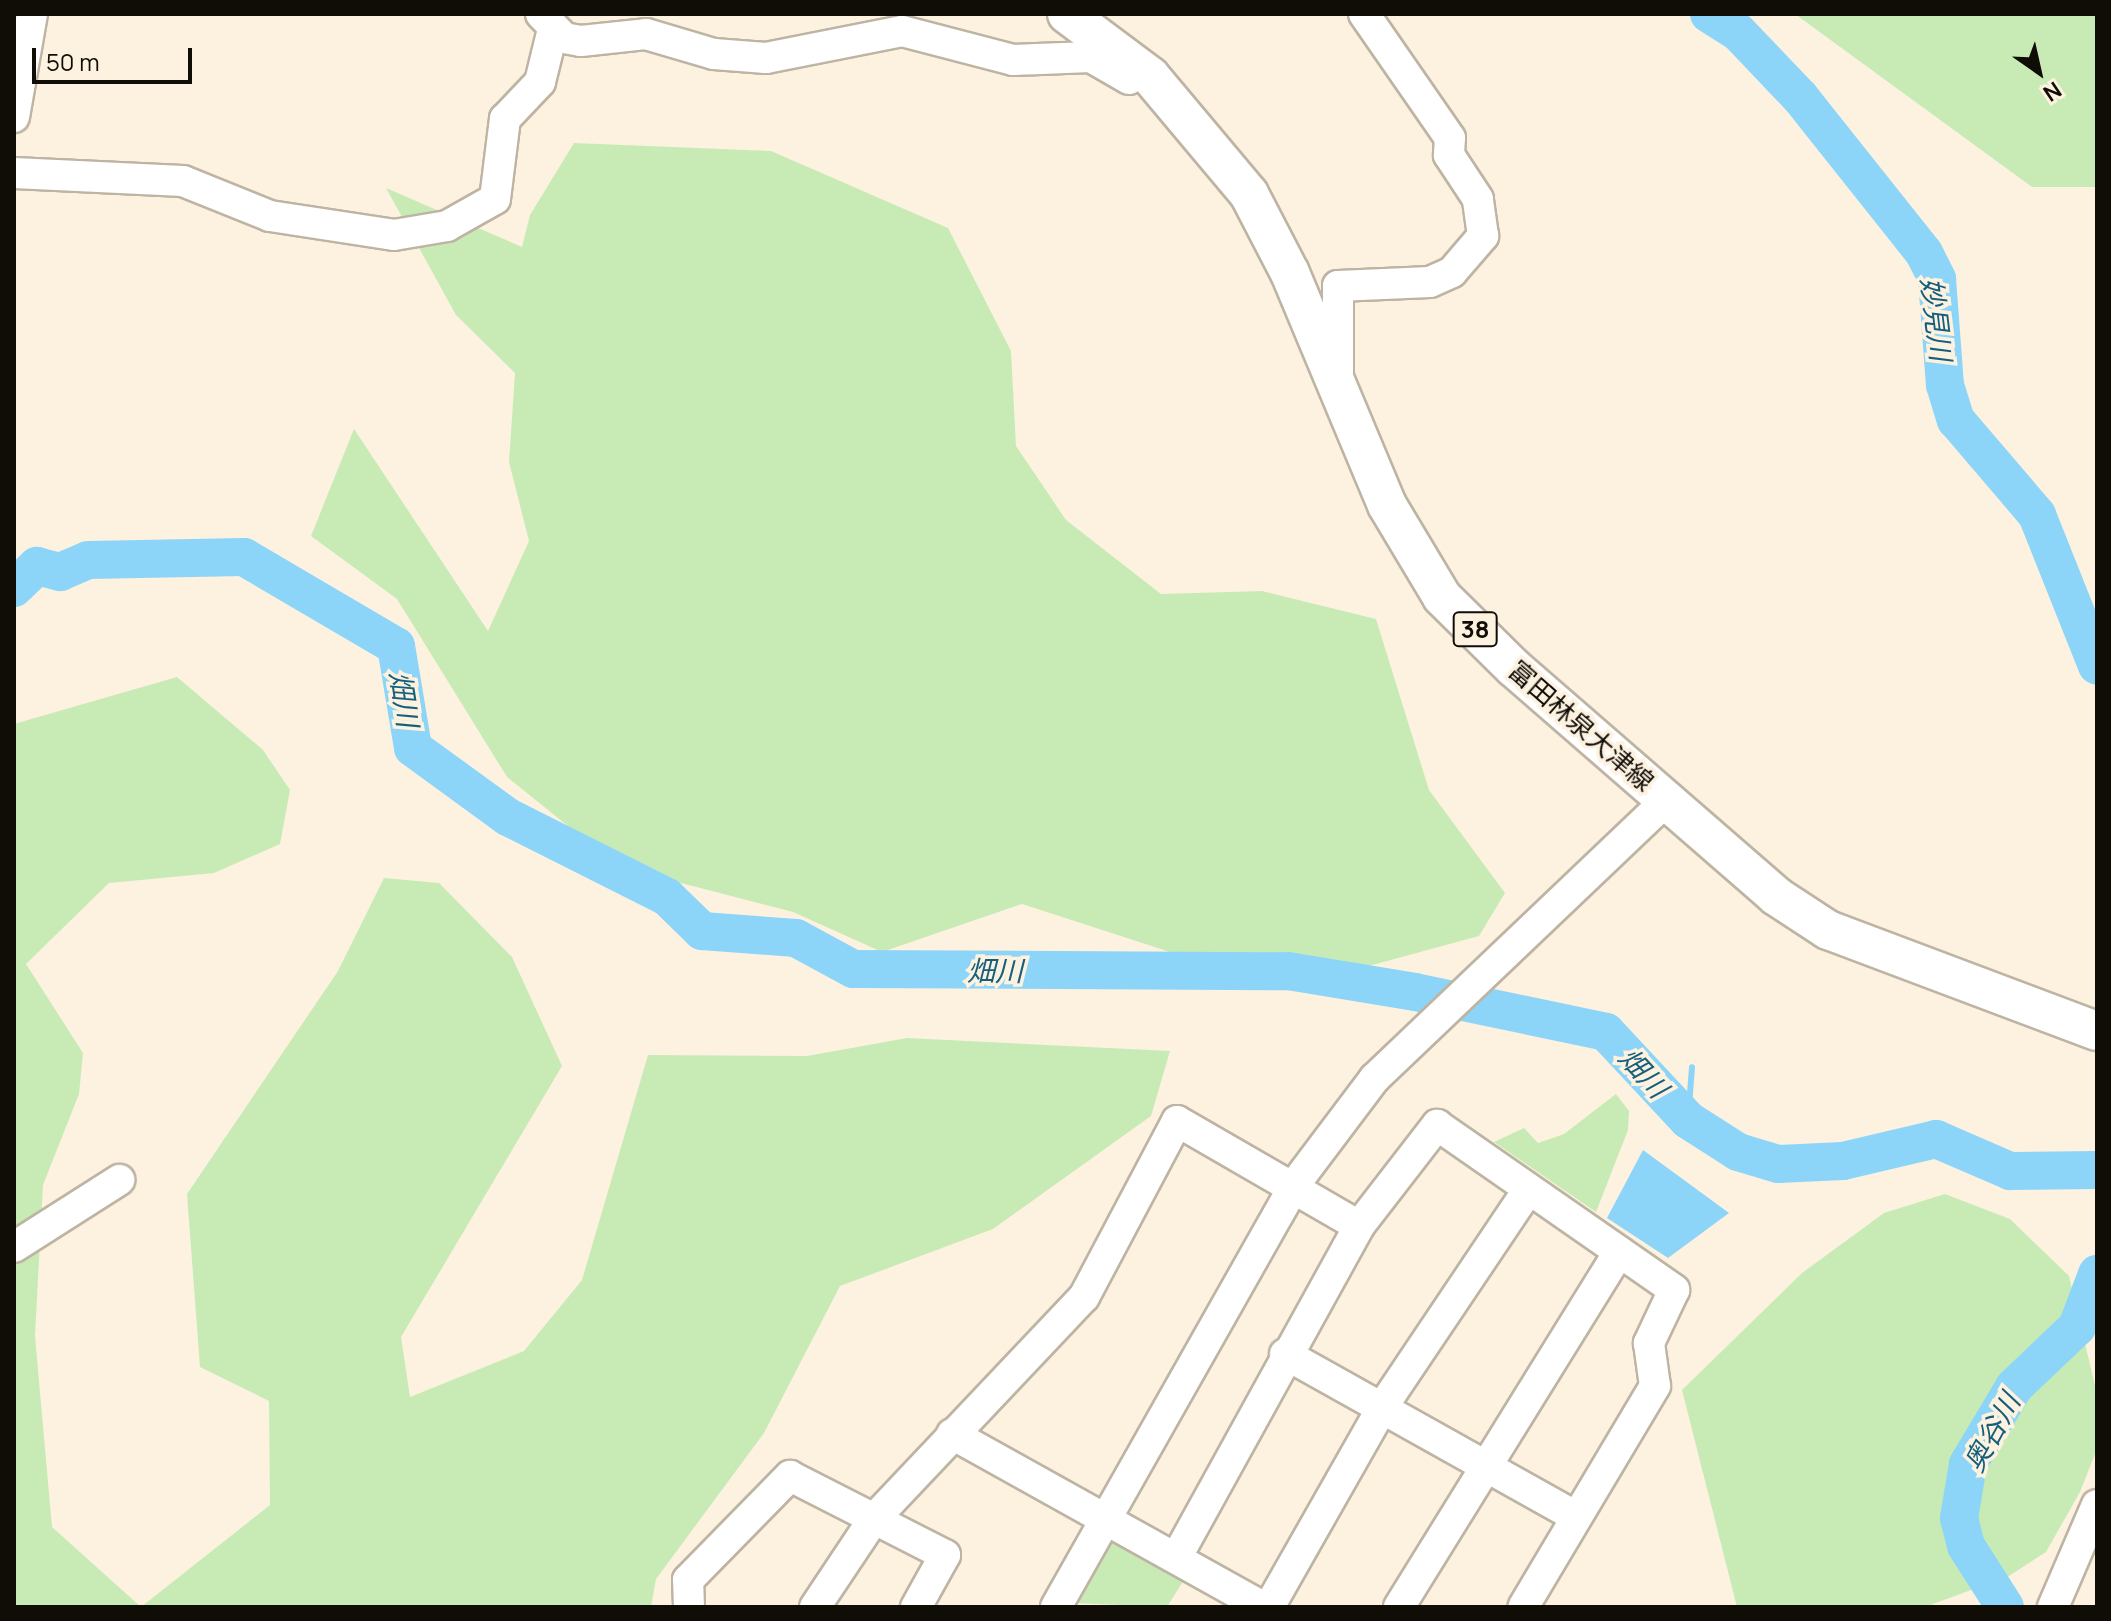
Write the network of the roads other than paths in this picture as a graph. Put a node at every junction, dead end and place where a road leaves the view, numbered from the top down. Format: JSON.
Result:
{"nodes":[{"id":1,"x":32,"y":14,"type":"edge"},
{"id":2,"x":1067,"y":14,"type":"edge"},
{"id":3,"x":1364,"y":14,"type":"edge"},
{"id":4,"x":547,"y":21,"type":"edge"},
{"id":5,"x":1150,"y":76,"type":"junction"},
{"id":6,"x":14,"y":117,"type":"edge"},
{"id":7,"x":14,"y":173,"type":"edge"},
{"id":8,"x":1337,"y":385,"type":"junction"},
{"id":9,"x":1666,"y":801,"type":"junction"},
{"id":10,"x":2097,"y":1031,"type":"edge"},
{"id":11,"x":119,"y":1180,"type":"dead end"},
{"id":12,"x":1295,"y":1184,"type":"junction"},
{"id":13,"x":1528,"y":1190,"type":"junction"},
{"id":14,"x":1359,"y":1226,"type":"junction"},
{"id":15,"x":14,"y":1247,"type":"edge"},
{"id":16,"x":1619,"y":1252,"type":"junction"},
{"id":17,"x":1285,"y":1354,"type":"junction"},
{"id":18,"x":1383,"y":1406,"type":"junction"},
{"id":19,"x":952,"y":1434,"type":"junction"},
{"id":20,"x":1482,"y":1462,"type":"junction"},
{"id":21,"x":2097,"y":1505,"type":"edge"},
{"id":22,"x":1573,"y":1515,"type":"junction"},
{"id":23,"x":1106,"y":1519,"type":"junction"},
{"id":24,"x":873,"y":1520,"type":"junction"},
{"id":25,"x":1176,"y":1558,"type":"junction"},
{"id":26,"x":689,"y":1607,"type":"edge"},
{"id":27,"x":815,"y":1607,"type":"edge"},
{"id":28,"x":916,"y":1607,"type":"edge"},
{"id":29,"x":1056,"y":1607,"type":"edge"},
{"id":30,"x":1266,"y":1607,"type":"edge"},
{"id":31,"x":1399,"y":1607,"type":"edge"},
{"id":32,"x":1523,"y":1607,"type":"edge"},
{"id":33,"x":2053,"y":1607,"type":"edge"}],
"edges":[{"from":1,"to":6,"type":"street"},
{"from":2,"to":5,"type":"main road","name":"富田林泉大津線","number":"38"},
{"from":3,"to":8,"type":"street"},
{"from":4,"to":5,"type":"street"},
{"from":4,"to":7,"type":"street"},
{"from":5,"to":8,"type":"main road","name":"富田林泉大津線","number":"38"},
{"from":8,"to":9,"type":"main road","name":"富田林泉大津線","number":"38"},
{"from":9,"to":10,"type":"main road","name":"富田林泉大津線","number":"38"},
{"from":9,"to":12,"type":"street"},
{"from":11,"to":15,"type":"street"},
{"from":12,"to":14,"type":"street"},
{"from":12,"to":19,"type":"street"},
{"from":12,"to":23,"type":"street"},
{"from":13,"to":14,"type":"street"},
{"from":13,"to":16,"type":"street"},
{"from":13,"to":18,"type":"street"},
{"from":14,"to":17,"type":"street"},
{"from":16,"to":20,"type":"street"},
{"from":16,"to":22,"type":"street"},
{"from":17,"to":18,"type":"street"},
{"from":17,"to":25,"type":"street"},
{"from":18,"to":20,"type":"street"},
{"from":18,"to":30,"type":"street"},
{"from":19,"to":23,"type":"street"},
{"from":19,"to":24,"type":"street"},
{"from":20,"to":22,"type":"street"},
{"from":20,"to":31,"type":"street"},
{"from":21,"to":33,"type":"street"},
{"from":22,"to":32,"type":"street"},
{"from":23,"to":25,"type":"street"},
{"from":23,"to":29,"type":"street"},
{"from":24,"to":26,"type":"street"},
{"from":24,"to":27,"type":"street"},
{"from":24,"to":28,"type":"street"},
{"from":25,"to":30,"type":"street"}]}
